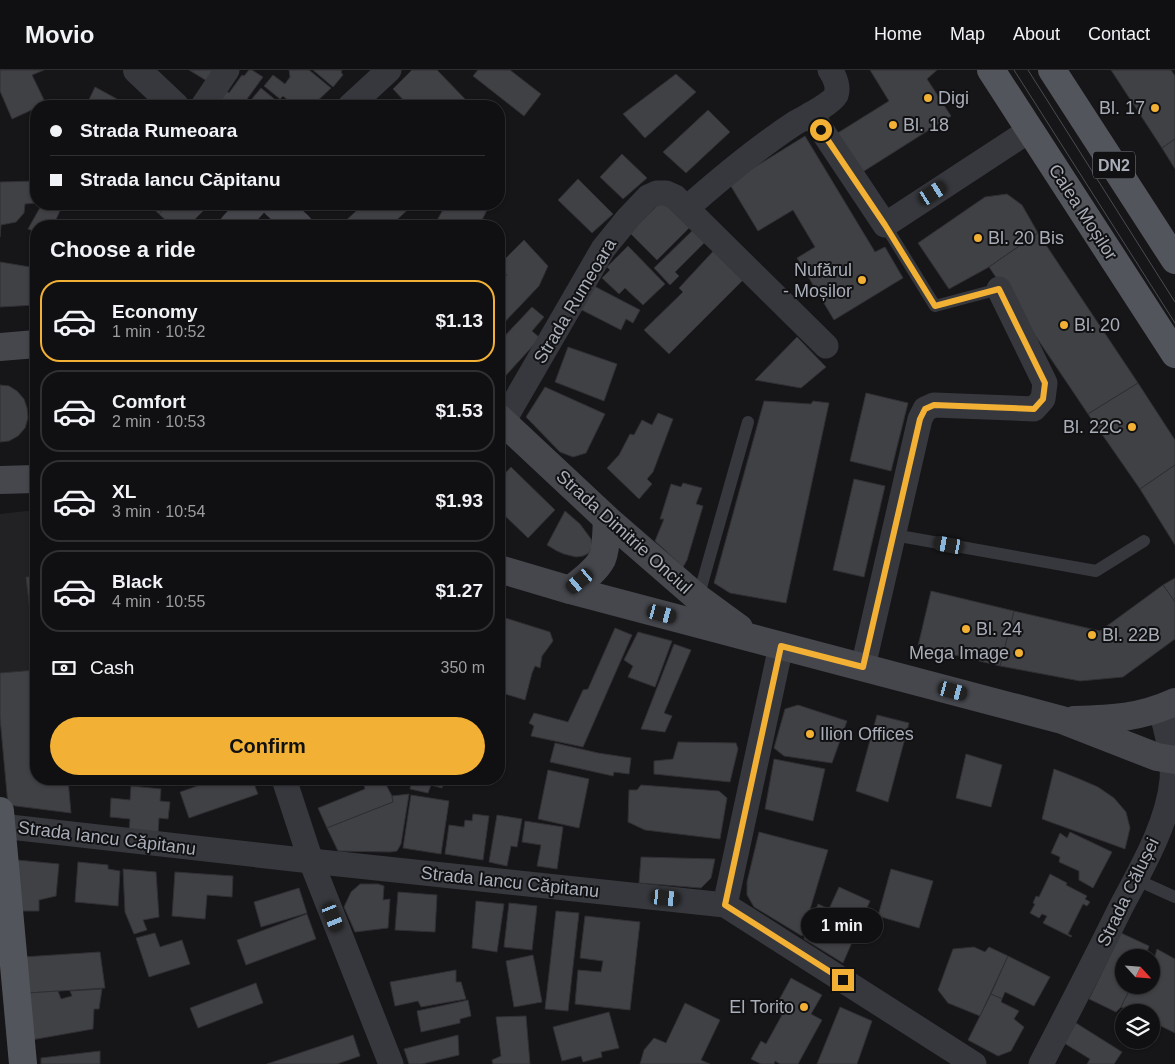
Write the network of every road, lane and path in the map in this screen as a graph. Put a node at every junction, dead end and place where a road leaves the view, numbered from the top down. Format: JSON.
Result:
{"nodes":[{"id":1,"x":137,"y":70,"type":"edge"},
{"id":2,"x":228,"y":70,"type":"edge"},
{"id":3,"x":389,"y":70,"type":"edge"},
{"id":4,"x":830,"y":70,"type":"edge"},
{"id":5,"x":992,"y":70,"type":"edge"},
{"id":6,"x":1052,"y":70,"type":"edge"},
{"id":7,"x":169,"y":100,"type":"edge"},
{"id":8,"x":207,"y":100,"type":"edge"},
{"id":9,"x":356,"y":100,"type":"edge"},
{"id":10,"x":811,"y":114,"type":"junction"},
{"id":11,"x":1030,"y":130,"type":"junction"},
{"id":12,"x":686,"y":208,"type":"junction"},
{"id":13,"x":248,"y":210,"type":"edge"},
{"id":14,"x":282,"y":210,"type":"edge"},
{"id":15,"x":238,"y":220,"type":"edge"},
{"id":16,"x":293,"y":220,"type":"edge"},
{"id":17,"x":885,"y":225,"type":"junction"},
{"id":18,"x":1175,"y":260,"type":"edge"},
{"id":19,"x":999,"y":289,"type":"joint"},
{"id":20,"x":30,"y":344,"type":"edge"},
{"id":21,"x":826,"y":346,"type":"dead end"},
{"id":22,"x":0,"y":347,"type":"edge"},
{"id":23,"x":1175,"y":354,"type":"edge"},
{"id":24,"x":505,"y":413,"type":"edge"},
{"id":25,"x":748,"y":422,"type":"dead end"},
{"id":26,"x":505,"y":424,"type":"edge"},
{"id":27,"x":0,"y":480,"type":"edge"},
{"id":28,"x":30,"y":480,"type":"edge"},
{"id":29,"x":607,"y":519,"type":"junction"},
{"id":30,"x":894,"y":535,"type":"junction"},
{"id":31,"x":1144,"y":541,"type":"dead end"},
{"id":32,"x":505,"y":571,"type":"edge"},
{"id":33,"x":570,"y":590,"type":"junction"},
{"id":34,"x":698,"y":598,"type":"junction"},
{"id":35,"x":754,"y":638,"type":"junction"},
{"id":36,"x":781,"y":646,"type":"junction"},
{"id":37,"x":863,"y":667,"type":"junction"},
{"id":38,"x":1168,"y":705,"type":"edge"},
{"id":39,"x":1062,"y":720,"type":"junction"},
{"id":40,"x":1174,"y":760,"type":"edge"},
{"id":41,"x":286,"y":785,"type":"edge"},
{"id":42,"x":1,"y":818,"type":"edge"},
{"id":43,"x":311,"y":861,"type":"junction"},
{"id":44,"x":1135,"y":879,"type":"junction"},
{"id":45,"x":1175,"y":897,"type":"edge"},
{"id":46,"x":725,"y":905,"type":"junction"},
{"id":47,"x":23,"y":1064,"type":"edge"},
{"id":48,"x":391,"y":1064,"type":"edge"},
{"id":49,"x":974,"y":1064,"type":"edge"},
{"id":50,"x":1041,"y":1064,"type":"edge"}],
"edges":[{"from":1,"to":7,"type":"street"},
{"from":2,"to":8,"type":"street"},
{"from":3,"to":9,"type":"street"},
{"from":4,"to":10,"type":"street"},
{"from":5,"to":11,"type":"main road","name":"Calea Moșilor"},
{"from":6,"to":18,"type":"main road","number":"DN2"},
{"from":10,"to":12,"type":"street"},
{"from":10,"to":17,"type":"street"},
{"from":11,"to":17,"type":"street"},
{"from":11,"to":23,"type":"main road","name":"Calea Moșilor"},
{"from":12,"to":21,"type":"street","name":"Strada Rumeoara"},
{"from":12,"to":24,"type":"street","name":"Strada Rumeoara"},
{"from":13,"to":15,"type":"main road"},
{"from":14,"to":16,"type":"main road"},
{"from":17,"to":19,"type":"lane"},
{"from":19,"to":30,"type":"street"},
{"from":20,"to":22,"type":"main road"},
{"from":25,"to":34,"type":"lane"},
{"from":26,"to":29,"type":"main road","name":"Strada Dimitrie Onciul"},
{"from":27,"to":28,"type":"main road"},
{"from":29,"to":33,"type":"main road"},
{"from":29,"to":34,"type":"main road","name":"Strada Dimitrie Onciul"},
{"from":30,"to":31,"type":"lane"},
{"from":30,"to":37,"type":"street"},
{"from":32,"to":33,"type":"main road"},
{"from":33,"to":35,"type":"main road"},
{"from":34,"to":35,"type":"main road","name":"Strada Dimitrie Onciul"},
{"from":35,"to":36,"type":"main road"},
{"from":36,"to":37,"type":"main road"},
{"from":36,"to":46,"type":"street"},
{"from":37,"to":39,"type":"main road"},
{"from":38,"to":39,"type":"main road"},
{"from":38,"to":40,"type":"street","name":"Strada Călușei"},
{"from":39,"to":40,"type":"main road"},
{"from":40,"to":44,"type":"street","name":"Strada Călușei"},
{"from":41,"to":43,"type":"street"},
{"from":42,"to":43,"type":"street","name":"Strada Iancu Căpitanu"},
{"from":42,"to":47,"type":"main road"},
{"from":43,"to":46,"type":"street","name":"Strada Iancu Căpitanu"},
{"from":43,"to":48,"type":"street"},
{"from":44,"to":45,"type":"lane"},
{"from":44,"to":50,"type":"street","name":"Strada Călușei"},
{"from":46,"to":49,"type":"street","name":"Strada Iancu Căpitanu"}]}
